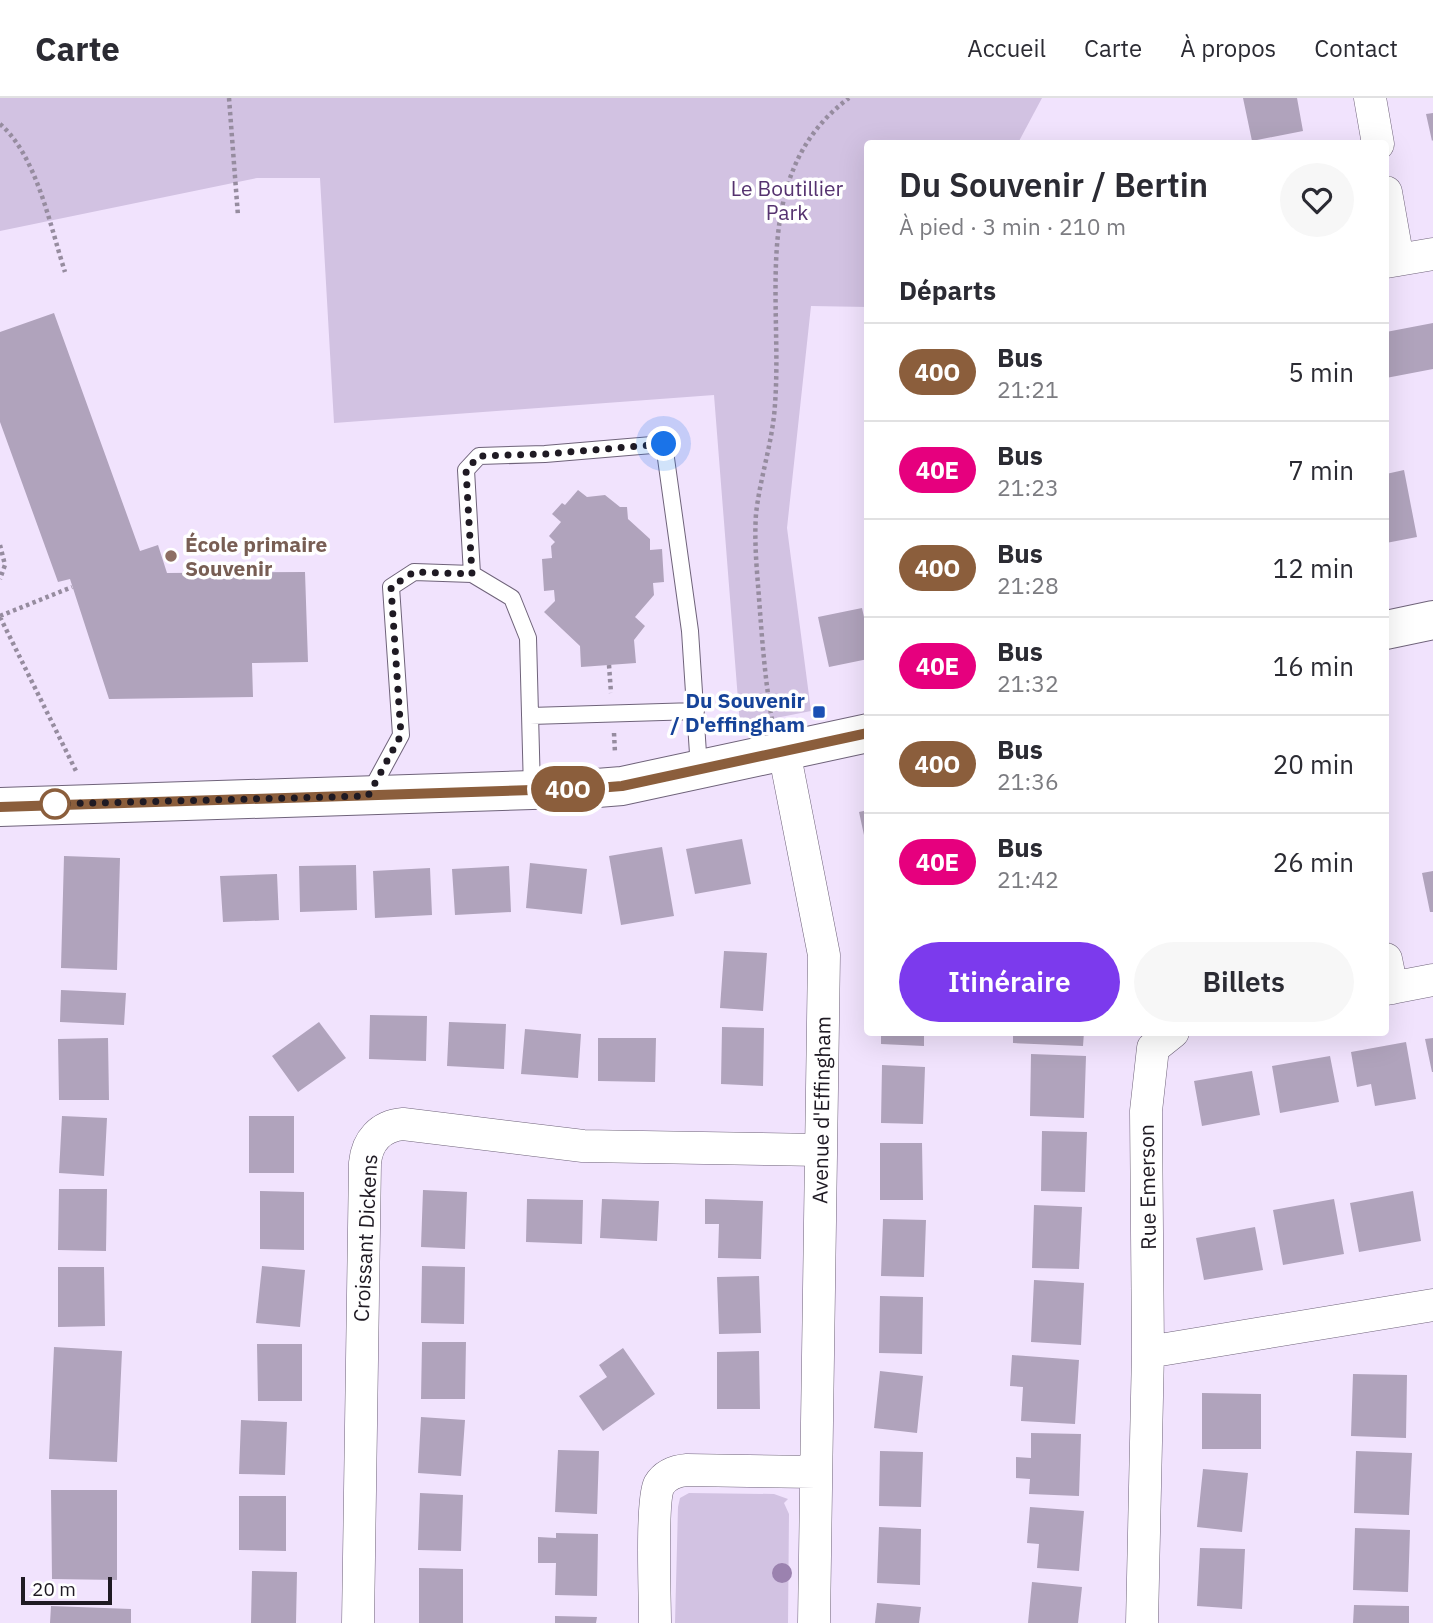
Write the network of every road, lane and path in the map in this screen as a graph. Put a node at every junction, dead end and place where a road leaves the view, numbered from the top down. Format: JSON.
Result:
{"nodes":[{"id":1,"x":229,"y":98,"type":"edge"},
{"id":2,"x":849,"y":98,"type":"edge"},
{"id":3,"x":1370,"y":98,"type":"edge"},
{"id":4,"x":0,"y":124,"type":"edge"},
{"id":5,"x":1377,"y":140,"type":"edge"},
{"id":6,"x":238,"y":216,"type":"dead end"},
{"id":7,"x":1389,"y":226,"type":"edge"},
{"id":8,"x":1433,"y":254,"type":"edge"},
{"id":9,"x":1392,"y":261,"type":"edge"},
{"id":10,"x":65,"y":272,"type":"dead end"},
{"id":11,"x":0,"y":545,"type":"edge"},
{"id":12,"x":472,"y":574,"type":"junction"},
{"id":13,"x":0,"y":579,"type":"edge"},
{"id":14,"x":72,"y":587,"type":"dead end"},
{"id":15,"x":0,"y":617,"type":"edge"},
{"id":16,"x":1433,"y":620,"type":"edge"},
{"id":17,"x":1389,"y":629,"type":"edge"},
{"id":18,"x":609,"y":665,"type":"dead end"},
{"id":19,"x":612,"y":704,"type":"dead end"},
{"id":20,"x":696,"y":711,"type":"junction"},
{"id":21,"x":530,"y":716,"type":"junction"},
{"id":22,"x":614,"y":732,"type":"dead end"},
{"id":23,"x":864,"y":733,"type":"edge"},
{"id":24,"x":778,"y":736,"type":"junction"},
{"id":25,"x":615,"y":757,"type":"dead end"},
{"id":26,"x":699,"y":769,"type":"junction"},
{"id":27,"x":78,"y":775,"type":"dead end"},
{"id":28,"x":533,"y":790,"type":"junction"},
{"id":29,"x":368,"y":796,"type":"junction"},
{"id":30,"x":0,"y":807,"type":"edge"},
{"id":31,"x":1389,"y":978,"type":"edge"},
{"id":32,"x":1433,"y":980,"type":"edge"},
{"id":33,"x":1168,"y":1036,"type":"edge"},
{"id":34,"x":820,"y":1150,"type":"junction"},
{"id":35,"x":1433,"y":1305,"type":"edge"},
{"id":36,"x":1148,"y":1352,"type":"junction"},
{"id":37,"x":816,"y":1472,"type":"junction"},
{"id":38,"x":358,"y":1623,"type":"edge"},
{"id":39,"x":655,"y":1623,"type":"edge"},
{"id":40,"x":814,"y":1623,"type":"edge"},
{"id":41,"x":1142,"y":1623,"type":"edge"}],
"edges":[{"from":1,"to":6,"type":"path"},
{"from":2,"to":24,"type":"path"},
{"from":3,"to":5,"type":"street"},
{"from":4,"to":10,"type":"path"},
{"from":7,"to":9,"type":"street"},
{"from":8,"to":9,"type":"street"},
{"from":11,"to":13,"type":"path"},
{"from":12,"to":20,"type":"lane"},
{"from":12,"to":21,"type":"lane"},
{"from":12,"to":29,"type":"lane"},
{"from":14,"to":15,"type":"path"},
{"from":15,"to":27,"type":"path"},
{"from":16,"to":17,"type":"street"},
{"from":18,"to":19,"type":"path"},
{"from":20,"to":21,"type":"lane"},
{"from":20,"to":26,"type":"lane"},
{"from":21,"to":28,"type":"lane"},
{"from":22,"to":25,"type":"path"},
{"from":23,"to":24,"type":"street"},
{"from":24,"to":26,"type":"street"},
{"from":24,"to":34,"type":"street","name":"Avenue d'Effingham"},
{"from":26,"to":28,"type":"street"},
{"from":28,"to":29,"type":"street"},
{"from":29,"to":30,"type":"street"},
{"from":31,"to":32,"type":"street"},
{"from":33,"to":36,"type":"street","name":"Rue Emerson"},
{"from":34,"to":37,"type":"street","name":"Avenue d'Effingham"},
{"from":34,"to":38,"type":"street","name":"Croissant Dickens"},
{"from":35,"to":36,"type":"street"},
{"from":36,"to":41,"type":"street","name":"Rue Emerson"},
{"from":37,"to":39,"type":"street"},
{"from":37,"to":40,"type":"street","name":"Avenue d'Effingham"}]}
